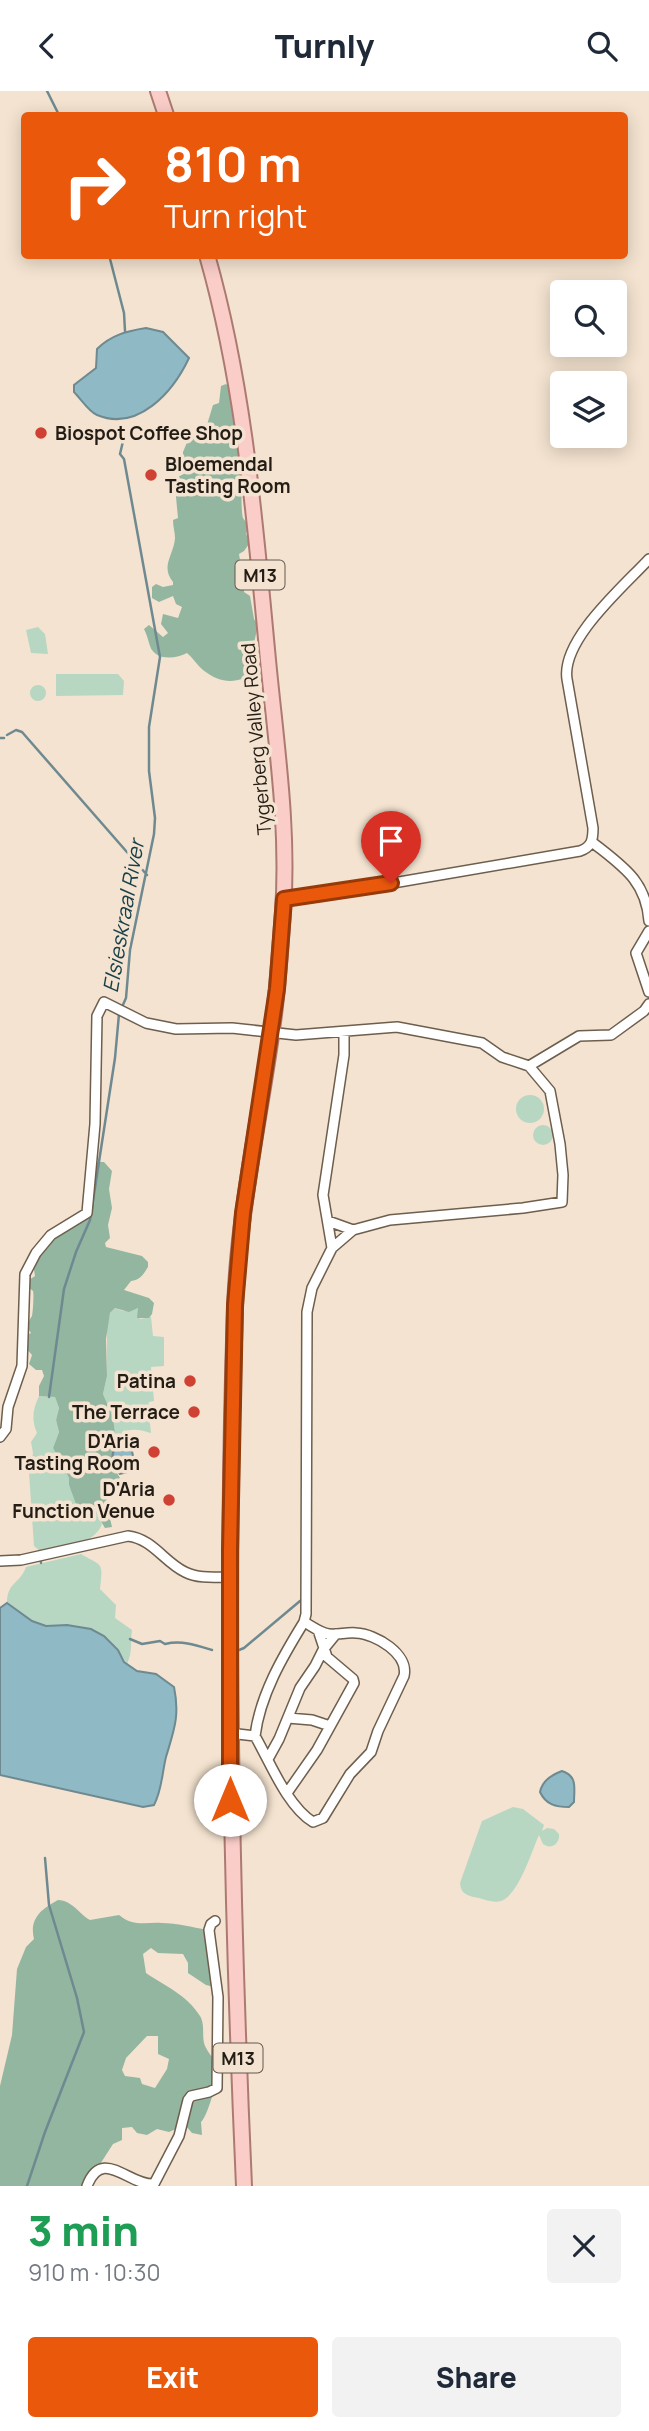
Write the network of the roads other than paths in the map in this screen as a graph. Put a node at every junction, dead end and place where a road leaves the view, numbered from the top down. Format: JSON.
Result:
{"nodes":[{"id":1,"x":158,"y":91,"type":"edge"},
{"id":2,"x":165,"y":112,"type":"edge"},
{"id":3,"x":208,"y":259,"type":"edge"},
{"id":4,"x":649,"y":559,"type":"edge"},
{"id":5,"x":592,"y":842,"type":"junction"},
{"id":6,"x":284,"y":899,"type":"junction"},
{"id":7,"x":649,"y":921,"type":"edge"},
{"id":8,"x":649,"y":932,"type":"edge"},
{"id":9,"x":649,"y":992,"type":"edge"},
{"id":10,"x":649,"y":1004,"type":"edge"},
{"id":11,"x":272,"y":1032,"type":"junction"},
{"id":12,"x":344,"y":1032,"type":"junction"},
{"id":13,"x":529,"y":1066,"type":"junction"},
{"id":14,"x":328,"y":1221,"type":"junction"},
{"id":15,"x":353,"y":1230,"type":"junction"},
{"id":16,"x":332,"y":1248,"type":"junction"},
{"id":17,"x":0,"y":1437,"type":"edge"},
{"id":18,"x":0,"y":1561,"type":"edge"},
{"id":19,"x":230,"y":1577,"type":"junction"},
{"id":20,"x":304,"y":1622,"type":"junction"},
{"id":21,"x":318,"y":1630,"type":"junction"},
{"id":22,"x":336,"y":1634,"type":"junction"},
{"id":23,"x":323,"y":1650,"type":"junction"},
{"id":24,"x":288,"y":1718,"type":"junction"},
{"id":25,"x":330,"y":1727,"type":"junction"},
{"id":26,"x":229,"y":1733,"type":"junction"},
{"id":27,"x":255,"y":1736,"type":"junction"},
{"id":28,"x":268,"y":1759,"type":"junction"},
{"id":29,"x":288,"y":1793,"type":"junction"},
{"id":30,"x":215,"y":1921,"type":"dead end"},
{"id":31,"x":87,"y":2186,"type":"edge"},
{"id":32,"x":244,"y":2186,"type":"edge"}],
"edges":[{"from":1,"to":2,"type":"main road"},
{"from":3,"to":6,"type":"main road","name":"Tygerberg Valley Road","number":"M13"},
{"from":4,"to":5,"type":"street"},
{"from":5,"to":6,"type":"street"},
{"from":5,"to":7,"type":"street"},
{"from":6,"to":11,"type":"main road","name":"Tygerberg Valley Road","number":"M13"},
{"from":8,"to":9,"type":"street"},
{"from":10,"to":13,"type":"street"},
{"from":11,"to":12,"type":"street"},
{"from":11,"to":17,"type":"street"},
{"from":11,"to":19,"type":"main road","name":"Tygerberg Valley Road","number":"M13"},
{"from":12,"to":13,"type":"street"},
{"from":12,"to":14,"type":"street"},
{"from":13,"to":15,"type":"street"},
{"from":14,"to":15,"type":"street"},
{"from":14,"to":16,"type":"street"},
{"from":15,"to":16,"type":"street"},
{"from":16,"to":20,"type":"street"},
{"from":18,"to":19,"type":"street"},
{"from":19,"to":26,"type":"main road","name":"Tygerberg Valley Road","number":"M13"},
{"from":20,"to":21,"type":"street"},
{"from":20,"to":27,"type":"street"},
{"from":21,"to":22,"type":"street"},
{"from":21,"to":23,"type":"street"},
{"from":22,"to":23,"type":"street"},
{"from":22,"to":29,"type":"street"},
{"from":23,"to":24,"type":"street"},
{"from":23,"to":25,"type":"street"},
{"from":24,"to":25,"type":"street"},
{"from":24,"to":28,"type":"street"},
{"from":25,"to":29,"type":"street"},
{"from":26,"to":27,"type":"street"},
{"from":26,"to":32,"type":"main road","name":"Tygerberg Valley Road","number":"M13"},
{"from":27,"to":28,"type":"street"},
{"from":28,"to":29,"type":"street"},
{"from":30,"to":31,"type":"street"}]}
